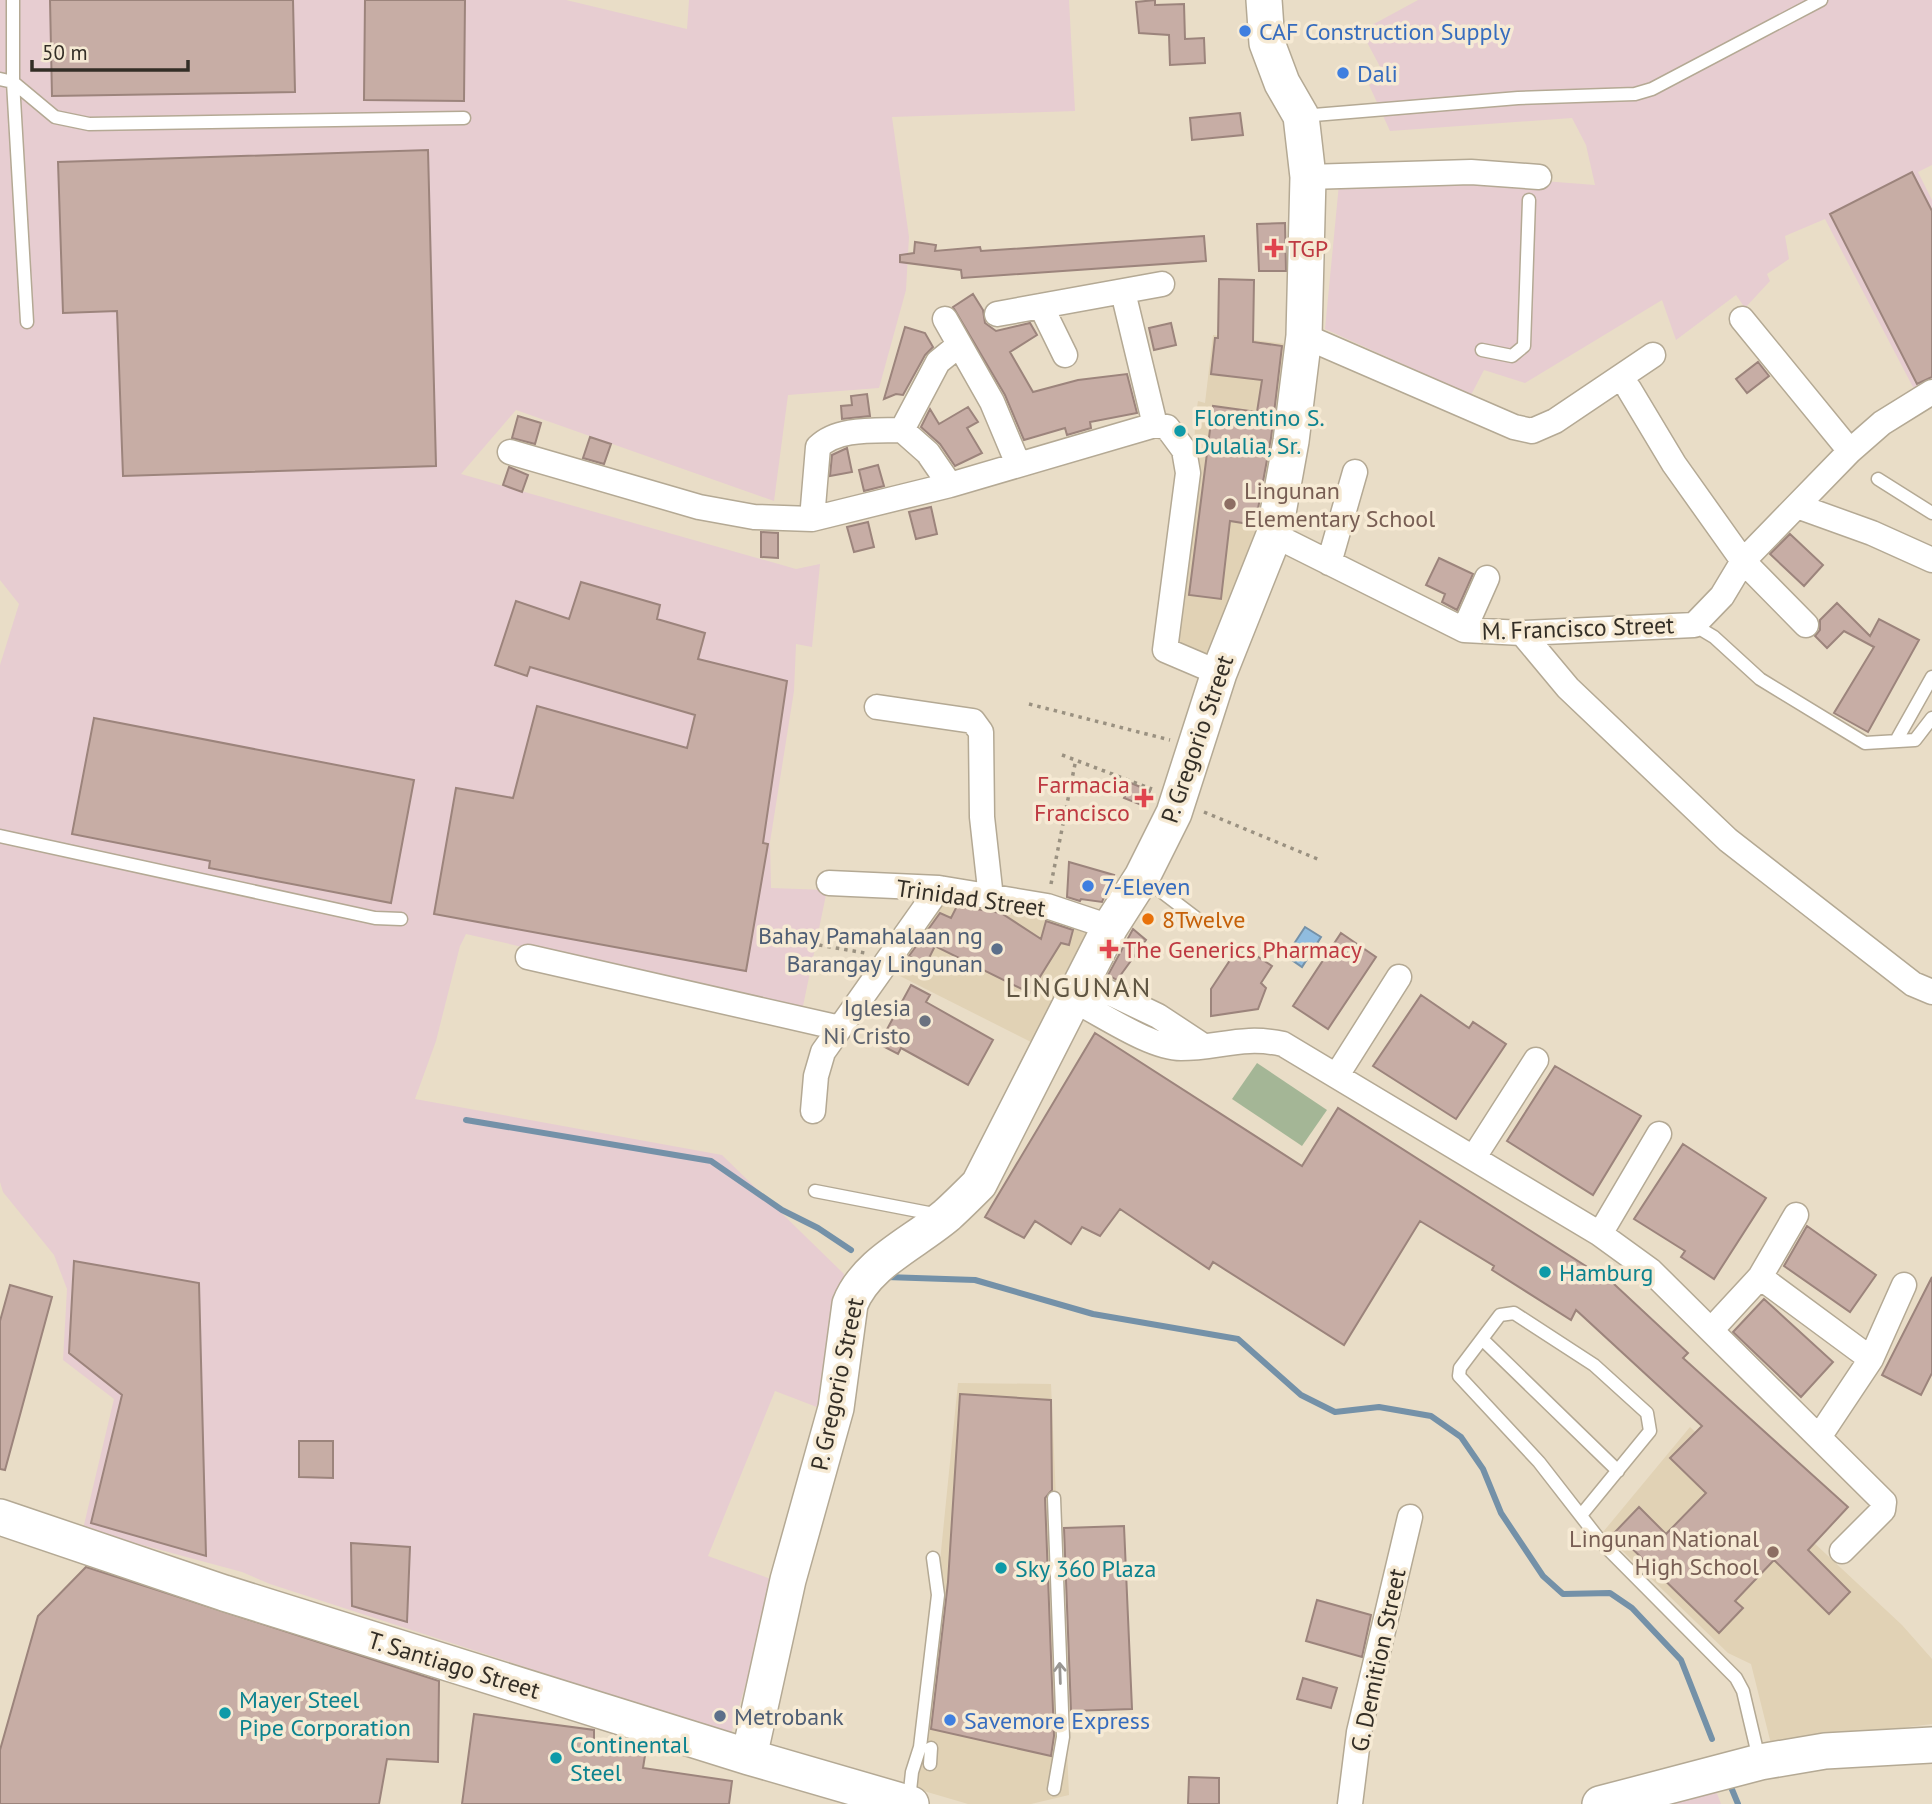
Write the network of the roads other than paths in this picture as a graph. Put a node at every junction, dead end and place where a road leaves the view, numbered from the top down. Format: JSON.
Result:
{"nodes":[{"id":1,"x":13,"y":0,"type":"edge"},
{"id":2,"x":1264,"y":0,"type":"edge"},
{"id":3,"x":1821,"y":0,"type":"edge"},
{"id":4,"x":6,"y":80,"type":"edge"},
{"id":5,"x":1301,"y":116,"type":"junction"},
{"id":6,"x":464,"y":118,"type":"dead end"},
{"id":7,"x":1308,"y":177,"type":"junction"},
{"id":8,"x":1539,"y":177,"type":"dead end"},
{"id":9,"x":1529,"y":201,"type":"dead end"},
{"id":10,"x":1161,"y":284,"type":"dead end"},
{"id":11,"x":1123,"y":292,"type":"junction"},
{"id":12,"x":1041,"y":306,"type":"junction"},
{"id":13,"x":997,"y":314,"type":"dead end"},
{"id":14,"x":945,"y":318,"type":"dead end"},
{"id":15,"x":1742,"y":319,"type":"dead end"},
{"id":16,"x":27,"y":322,"type":"dead end"},
{"id":17,"x":1304,"y":336,"type":"junction"},
{"id":18,"x":959,"y":345,"type":"junction"},
{"id":19,"x":1482,"y":350,"type":"dead end"},
{"id":20,"x":1065,"y":355,"type":"dead end"},
{"id":21,"x":1653,"y":355,"type":"dead end"},
{"id":22,"x":1629,"y":389,"type":"dead end"},
{"id":23,"x":1932,"y":392,"type":"edge"},
{"id":24,"x":1155,"y":425,"type":"junction"},
{"id":25,"x":902,"y":430,"type":"junction"},
{"id":26,"x":1850,"y":452,"type":"junction"},
{"id":27,"x":510,"y":453,"type":"dead end"},
{"id":28,"x":1018,"y":464,"type":"junction"},
{"id":29,"x":1355,"y":472,"type":"dead end"},
{"id":30,"x":1878,"y":479,"type":"dead end"},
{"id":31,"x":950,"y":485,"type":"junction"},
{"id":32,"x":1797,"y":506,"type":"junction"},
{"id":33,"x":1932,"y":513,"type":"edge"},
{"id":34,"x":812,"y":519,"type":"junction"},
{"id":35,"x":1274,"y":535,"type":"junction"},
{"id":36,"x":1932,"y":560,"type":"edge"},
{"id":37,"x":1743,"y":561,"type":"junction"},
{"id":38,"x":1329,"y":563,"type":"junction"},
{"id":39,"x":1486,"y":578,"type":"dead end"},
{"id":40,"x":1694,"y":625,"type":"junction"},
{"id":41,"x":1807,"y":625,"type":"dead end"},
{"id":42,"x":1464,"y":630,"type":"junction"},
{"id":43,"x":1522,"y":633,"type":"junction"},
{"id":44,"x":1219,"y":673,"type":"junction"},
{"id":45,"x":1932,"y":677,"type":"edge"},
{"id":46,"x":877,"y":707,"type":"dead end"},
{"id":47,"x":1932,"y":718,"type":"edge"},
{"id":48,"x":1896,"y":741,"type":"junction"},
{"id":49,"x":0,"y":836,"type":"edge"},
{"id":50,"x":1142,"y":877,"type":"junction"},
{"id":51,"x":829,"y":883,"type":"dead end"},
{"id":52,"x":939,"y":888,"type":"junction"},
{"id":53,"x":991,"y":898,"type":"junction"},
{"id":54,"x":401,"y":919,"type":"dead end"},
{"id":55,"x":1199,"y":920,"type":"dead end"},
{"id":56,"x":1110,"y":927,"type":"junction"},
{"id":57,"x":528,"y":957,"type":"dead end"},
{"id":58,"x":1399,"y":977,"type":"dead end"},
{"id":59,"x":1079,"y":990,"type":"junction"},
{"id":60,"x":1932,"y":992,"type":"edge"},
{"id":61,"x":840,"y":1028,"type":"junction"},
{"id":62,"x":1536,"y":1060,"type":"dead end"},
{"id":63,"x":1337,"y":1075,"type":"junction"},
{"id":64,"x":813,"y":1111,"type":"dead end"},
{"id":65,"x":1660,"y":1134,"type":"dead end"},
{"id":66,"x":1474,"y":1157,"type":"junction"},
{"id":67,"x":815,"y":1191,"type":"dead end"},
{"id":68,"x":1796,"y":1215,"type":"dead end"},
{"id":69,"x":946,"y":1216,"type":"junction"},
{"id":70,"x":1600,"y":1234,"type":"junction"},
{"id":71,"x":1760,"y":1277,"type":"junction"},
{"id":72,"x":1904,"y":1285,"type":"dead end"},
{"id":73,"x":1712,"y":1329,"type":"junction"},
{"id":74,"x":1482,"y":1339,"type":"junction"},
{"id":75,"x":1871,"y":1359,"type":"junction"},
{"id":76,"x":1819,"y":1437,"type":"junction"},
{"id":77,"x":1618,"y":1471,"type":"junction"},
{"id":78,"x":1054,"y":1498,"type":"dead end"},
{"id":79,"x":1582,"y":1514,"type":"junction"},
{"id":80,"x":0,"y":1517,"type":"edge"},
{"id":81,"x":1410,"y":1517,"type":"dead end"},
{"id":82,"x":1842,"y":1551,"type":"dead end"},
{"id":83,"x":933,"y":1558,"type":"dead end"},
{"id":84,"x":1932,"y":1745,"type":"edge"},
{"id":85,"x":931,"y":1748,"type":"dead end"},
{"id":86,"x":749,"y":1758,"type":"junction"},
{"id":87,"x":1760,"y":1762,"type":"junction"},
{"id":88,"x":930,"y":1764,"type":"dead end"},
{"id":89,"x":1054,"y":1789,"type":"dead end"},
{"id":90,"x":910,"y":1804,"type":"edge"},
{"id":91,"x":1350,"y":1804,"type":"edge"},
{"id":92,"x":1600,"y":1804,"type":"edge"}],
"edges":[{"from":1,"to":4,"type":"lane"},
{"from":2,"to":5,"type":"street","name":"P. Gregorio Street"},
{"from":3,"to":5,"type":"lane"},
{"from":4,"to":6,"type":"lane"},
{"from":4,"to":16,"type":"lane"},
{"from":5,"to":7,"type":"street","name":"P. Gregorio Street"},
{"from":7,"to":8,"type":"street"},
{"from":7,"to":17,"type":"street","name":"P. Gregorio Street"},
{"from":9,"to":19,"type":"lane"},
{"from":10,"to":11,"type":"street"},
{"from":11,"to":12,"type":"street"},
{"from":11,"to":24,"type":"street"},
{"from":12,"to":13,"type":"street"},
{"from":12,"to":20,"type":"street"},
{"from":14,"to":18,"type":"street"},
{"from":15,"to":26,"type":"street"},
{"from":17,"to":21,"type":"street"},
{"from":17,"to":35,"type":"street","name":"P. Gregorio Street"},
{"from":18,"to":25,"type":"street"},
{"from":18,"to":28,"type":"street"},
{"from":22,"to":37,"type":"street"},
{"from":23,"to":26,"type":"street","name":"M. Francisco Street"},
{"from":24,"to":28,"type":"street"},
{"from":24,"to":44,"type":"street"},
{"from":25,"to":31,"type":"street"},
{"from":25,"to":34,"type":"street"},
{"from":26,"to":32,"type":"street","name":"M. Francisco Street"},
{"from":27,"to":34,"type":"street"},
{"from":28,"to":31,"type":"street"},
{"from":29,"to":38,"type":"street"},
{"from":30,"to":33,"type":"lane"},
{"from":31,"to":34,"type":"street"},
{"from":32,"to":36,"type":"street"},
{"from":32,"to":37,"type":"street","name":"M. Francisco Street"},
{"from":35,"to":38,"type":"street","name":"M. Francisco Street"},
{"from":35,"to":44,"type":"street","name":"P. Gregorio Street"},
{"from":37,"to":40,"type":"street","name":"M. Francisco Street"},
{"from":37,"to":41,"type":"street"},
{"from":38,"to":42,"type":"street","name":"M. Francisco Street"},
{"from":39,"to":42,"type":"street"},
{"from":40,"to":43,"type":"street","name":"M. Francisco Street"},
{"from":40,"to":48,"type":"lane"},
{"from":42,"to":43,"type":"street","name":"M. Francisco Street"},
{"from":43,"to":60,"type":"street"},
{"from":44,"to":50,"type":"street","name":"P. Gregorio Street"},
{"from":45,"to":48,"type":"lane"},
{"from":46,"to":53,"type":"street"},
{"from":47,"to":48,"type":"lane"},
{"from":49,"to":54,"type":"lane"},
{"from":50,"to":55,"type":"lane"},
{"from":50,"to":56,"type":"street","name":"P. Gregorio Street"},
{"from":51,"to":52,"type":"street","name":"Trinidad Street"},
{"from":52,"to":53,"type":"street","name":"Trinidad Street"},
{"from":52,"to":61,"type":"street"},
{"from":53,"to":56,"type":"street","name":"Trinidad Street"},
{"from":56,"to":59,"type":"street","name":"P. Gregorio Street"},
{"from":57,"to":61,"type":"street"},
{"from":58,"to":63,"type":"street"},
{"from":59,"to":63,"type":"street"},
{"from":59,"to":69,"type":"street","name":"P. Gregorio Street"},
{"from":61,"to":64,"type":"street"},
{"from":62,"to":66,"type":"street"},
{"from":63,"to":66,"type":"street"},
{"from":65,"to":70,"type":"street"},
{"from":66,"to":70,"type":"street"},
{"from":67,"to":69,"type":"lane"},
{"from":68,"to":71,"type":"street"},
{"from":69,"to":86,"type":"street","name":"P. Gregorio Street"},
{"from":70,"to":73,"type":"street"},
{"from":71,"to":73,"type":"street"},
{"from":71,"to":75,"type":"street"},
{"from":72,"to":75,"type":"street"},
{"from":73,"to":76,"type":"street"},
{"from":74,"to":77,"type":"lane"},
{"from":74,"to":77,"type":"lane"},
{"from":74,"to":79,"type":"lane"},
{"from":75,"to":76,"type":"street"},
{"from":76,"to":82,"type":"street"},
{"from":77,"to":79,"type":"lane"},
{"from":89,"to":78,"type":"lane","one_way":true},
{"from":79,"to":87,"type":"lane"},
{"from":80,"to":86,"type":"street","name":"T. Santiago Street"},
{"from":81,"to":91,"type":"street","name":"G. Demition Street"},
{"from":83,"to":90,"type":"lane"},
{"from":84,"to":87,"type":"street"},
{"from":85,"to":88,"type":"lane"},
{"from":86,"to":90,"type":"street","name":"T. Santiago Street"},
{"from":87,"to":92,"type":"street"}]}
